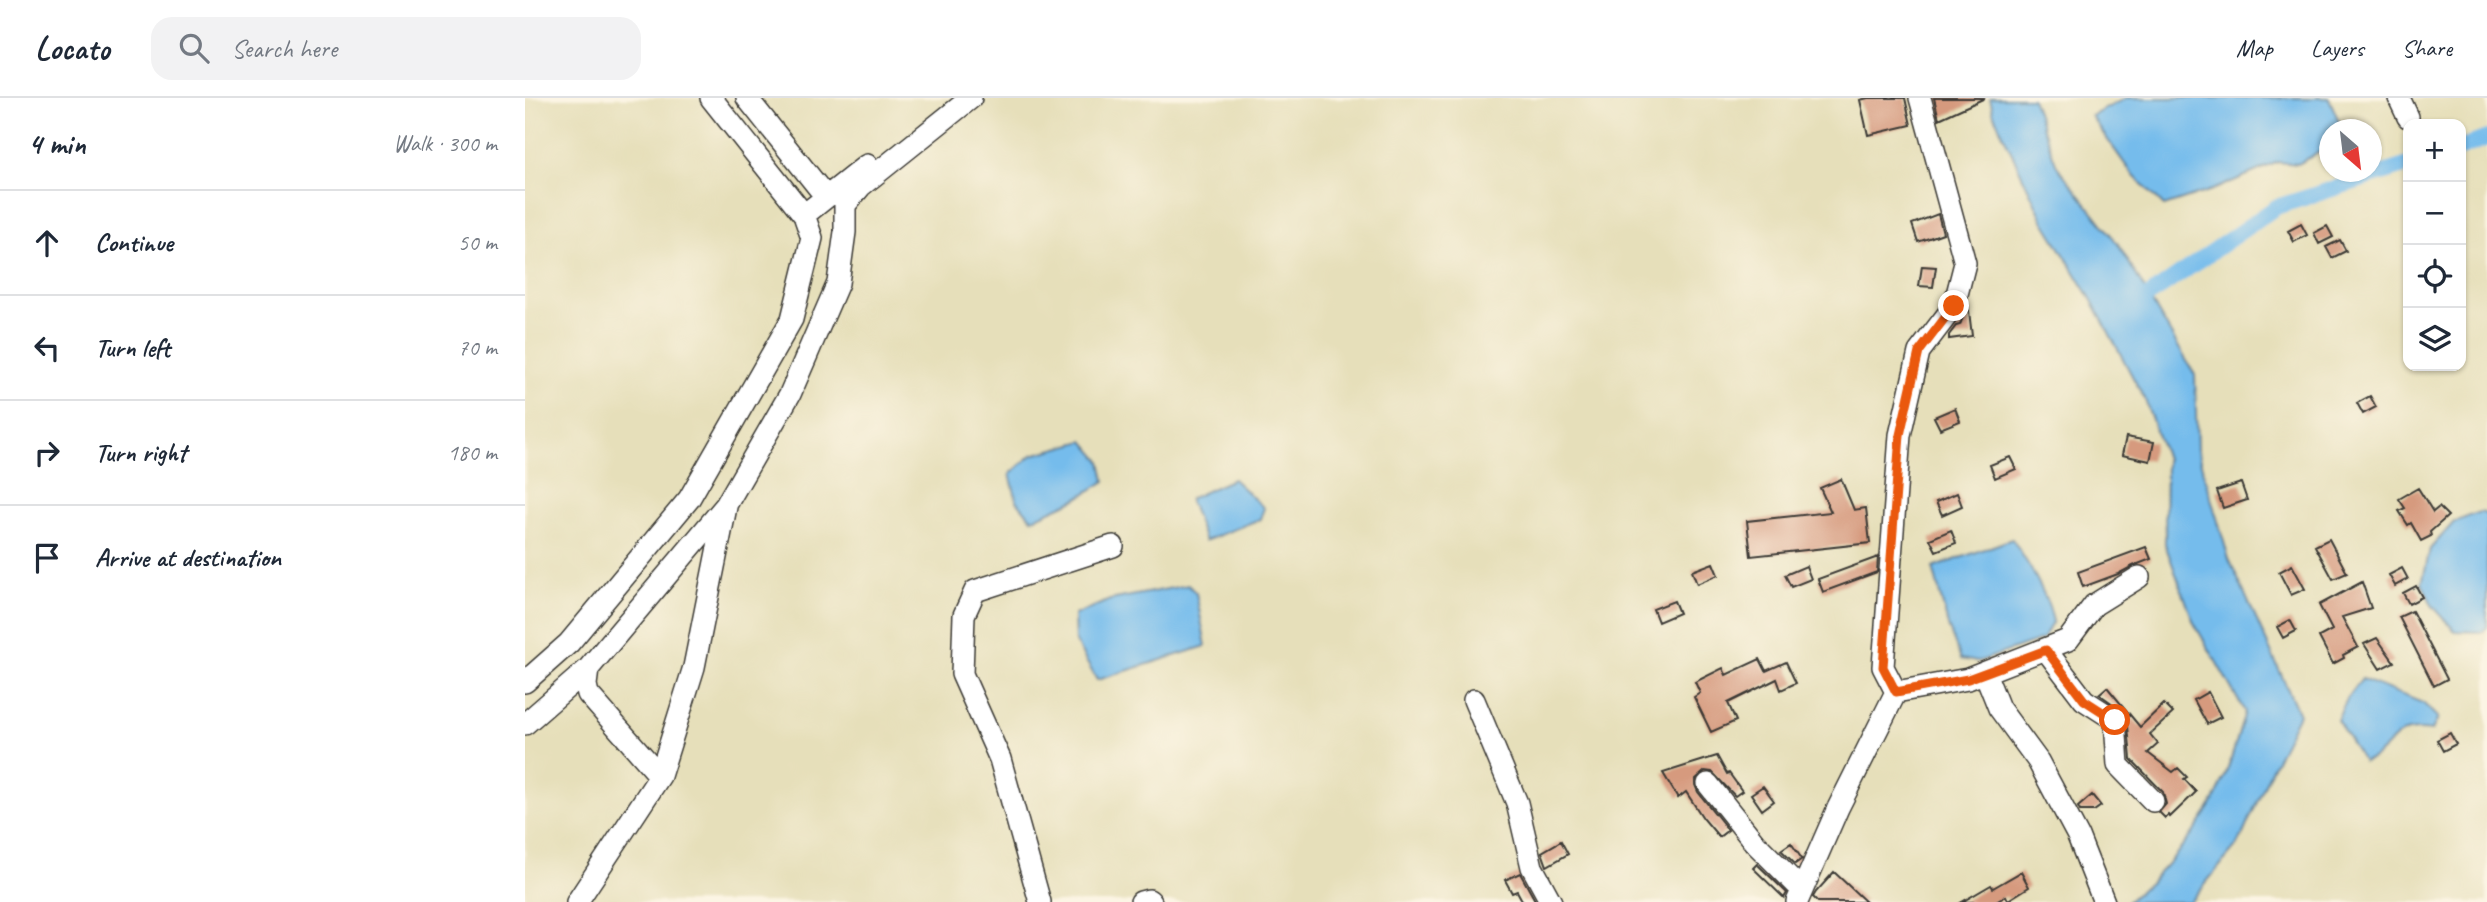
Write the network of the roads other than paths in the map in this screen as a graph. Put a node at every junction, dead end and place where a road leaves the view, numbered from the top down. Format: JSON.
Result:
{"nodes":[{"id":1,"x":711,"y":98,"type":"edge"},
{"id":2,"x":747,"y":98,"type":"edge"},
{"id":3,"x":951,"y":98,"type":"edge"},
{"id":4,"x":971,"y":98,"type":"edge"},
{"id":5,"x":1920,"y":98,"type":"edge"},
{"id":6,"x":826,"y":197,"type":"junction"},
{"id":7,"x":804,"y":215,"type":"junction"},
{"id":8,"x":726,"y":505,"type":"junction"},
{"id":9,"x":1113,"y":546,"type":"dead end"},
{"id":10,"x":2139,"y":577,"type":"dead end"},
{"id":11,"x":2046,"y":650,"type":"junction"},
{"id":12,"x":588,"y":669,"type":"junction"},
{"id":13,"x":1985,"y":673,"type":"junction"},
{"id":14,"x":525,"y":682,"type":"edge"},
{"id":15,"x":1896,"y":692,"type":"junction"},
{"id":16,"x":1474,"y":700,"type":"dead end"},
{"id":17,"x":525,"y":724,"type":"edge"},
{"id":18,"x":660,"y":776,"type":"junction"},
{"id":19,"x":1708,"y":784,"type":"dead end"},
{"id":20,"x":2153,"y":802,"type":"dead end"},
{"id":21,"x":1799,"y":896,"type":"edge"},
{"id":22,"x":577,"y":902,"type":"edge"},
{"id":23,"x":1040,"y":902,"type":"edge"},
{"id":24,"x":1141,"y":902,"type":"edge"},
{"id":25,"x":1151,"y":902,"type":"edge"},
{"id":26,"x":1551,"y":902,"type":"edge"},
{"id":27,"x":2104,"y":902,"type":"edge"}],
"edges":[{"from":1,"to":7,"type":"street"},
{"from":2,"to":6,"type":"street"},
{"from":3,"to":6,"type":"street"},
{"from":4,"to":8,"type":"street"},
{"from":5,"to":15,"type":"street"},
{"from":6,"to":7,"type":"street"},
{"from":7,"to":14,"type":"street"},
{"from":8,"to":12,"type":"street"},
{"from":8,"to":18,"type":"street"},
{"from":9,"to":23,"type":"street"},
{"from":10,"to":11,"type":"street"},
{"from":11,"to":13,"type":"street"},
{"from":11,"to":20,"type":"street"},
{"from":12,"to":17,"type":"street"},
{"from":12,"to":18,"type":"street"},
{"from":13,"to":15,"type":"street"},
{"from":13,"to":27,"type":"street"},
{"from":15,"to":21,"type":"street"},
{"from":16,"to":26,"type":"street"},
{"from":18,"to":22,"type":"street"},
{"from":19,"to":21,"type":"street"},
{"from":24,"to":25,"type":"street"}]}
